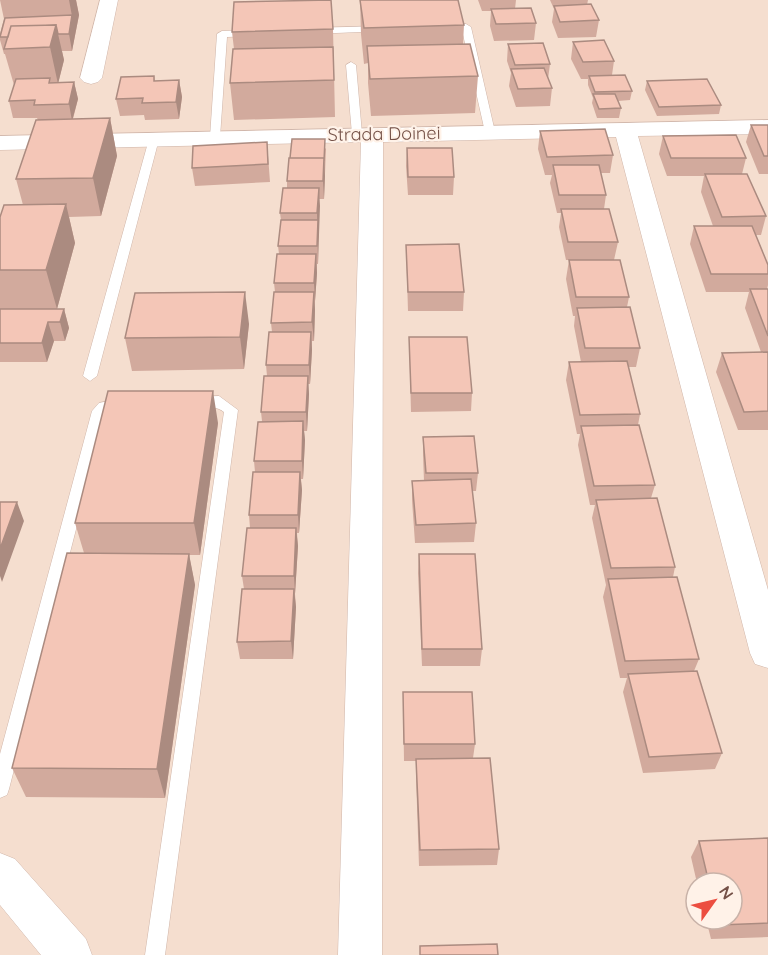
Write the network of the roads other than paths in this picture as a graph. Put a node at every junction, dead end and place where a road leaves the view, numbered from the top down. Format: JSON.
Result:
{"nodes":[{"id":1,"x":109,"y":0,"type":"edge"},
{"id":2,"x":431,"y":28,"type":"edge"},
{"id":3,"x":396,"y":29,"type":"edge"},
{"id":4,"x":269,"y":32,"type":"edge"},
{"id":5,"x":303,"y":32,"type":"edge"},
{"id":6,"x":351,"y":65,"type":"dead end"},
{"id":7,"x":91,"y":78,"type":"dead end"},
{"id":8,"x":768,"y":127,"type":"edge"},
{"id":9,"x":625,"y":130,"type":"junction"},
{"id":10,"x":490,"y":132,"type":"junction"},
{"id":11,"x":365,"y":134,"type":"junction"},
{"id":12,"x":215,"y":137,"type":"junction"},
{"id":13,"x":154,"y":139,"type":"junction"},
{"id":14,"x":0,"y":143,"type":"edge"},
{"id":15,"x":90,"y":376,"type":"dead end"},
{"id":16,"x":184,"y":402,"type":"edge"},
{"id":17,"x":138,"y":403,"type":"edge"},
{"id":18,"x":768,"y":653,"type":"edge"},
{"id":19,"x":0,"y":789,"type":"edge"},
{"id":20,"x":0,"y":873,"type":"edge"},
{"id":21,"x":68,"y":954,"type":"edge"},
{"id":22,"x":155,"y":955,"type":"edge"},
{"id":23,"x":360,"y":955,"type":"edge"}],
"edges":[{"from":1,"to":7,"type":"street"},
{"from":2,"to":10,"type":"lane"},
{"from":3,"to":5,"type":"lane"},
{"from":4,"to":12,"type":"lane"},
{"from":6,"to":11,"type":"lane"},
{"from":8,"to":9,"type":"street","name":"Strada Doinei"},
{"from":9,"to":10,"type":"street","name":"Strada Doinei"},
{"from":9,"to":18,"type":"street"},
{"from":10,"to":11,"type":"street","name":"Strada Doinei"},
{"from":11,"to":12,"type":"street","name":"Strada Doinei"},
{"from":11,"to":23,"type":"street"},
{"from":12,"to":13,"type":"street","name":"Strada Doinei"},
{"from":13,"to":14,"type":"street","name":"Strada Doinei"},
{"from":13,"to":15,"type":"lane"},
{"from":16,"to":22,"type":"lane"},
{"from":17,"to":19,"type":"lane"},
{"from":20,"to":21,"type":"street"}]}
